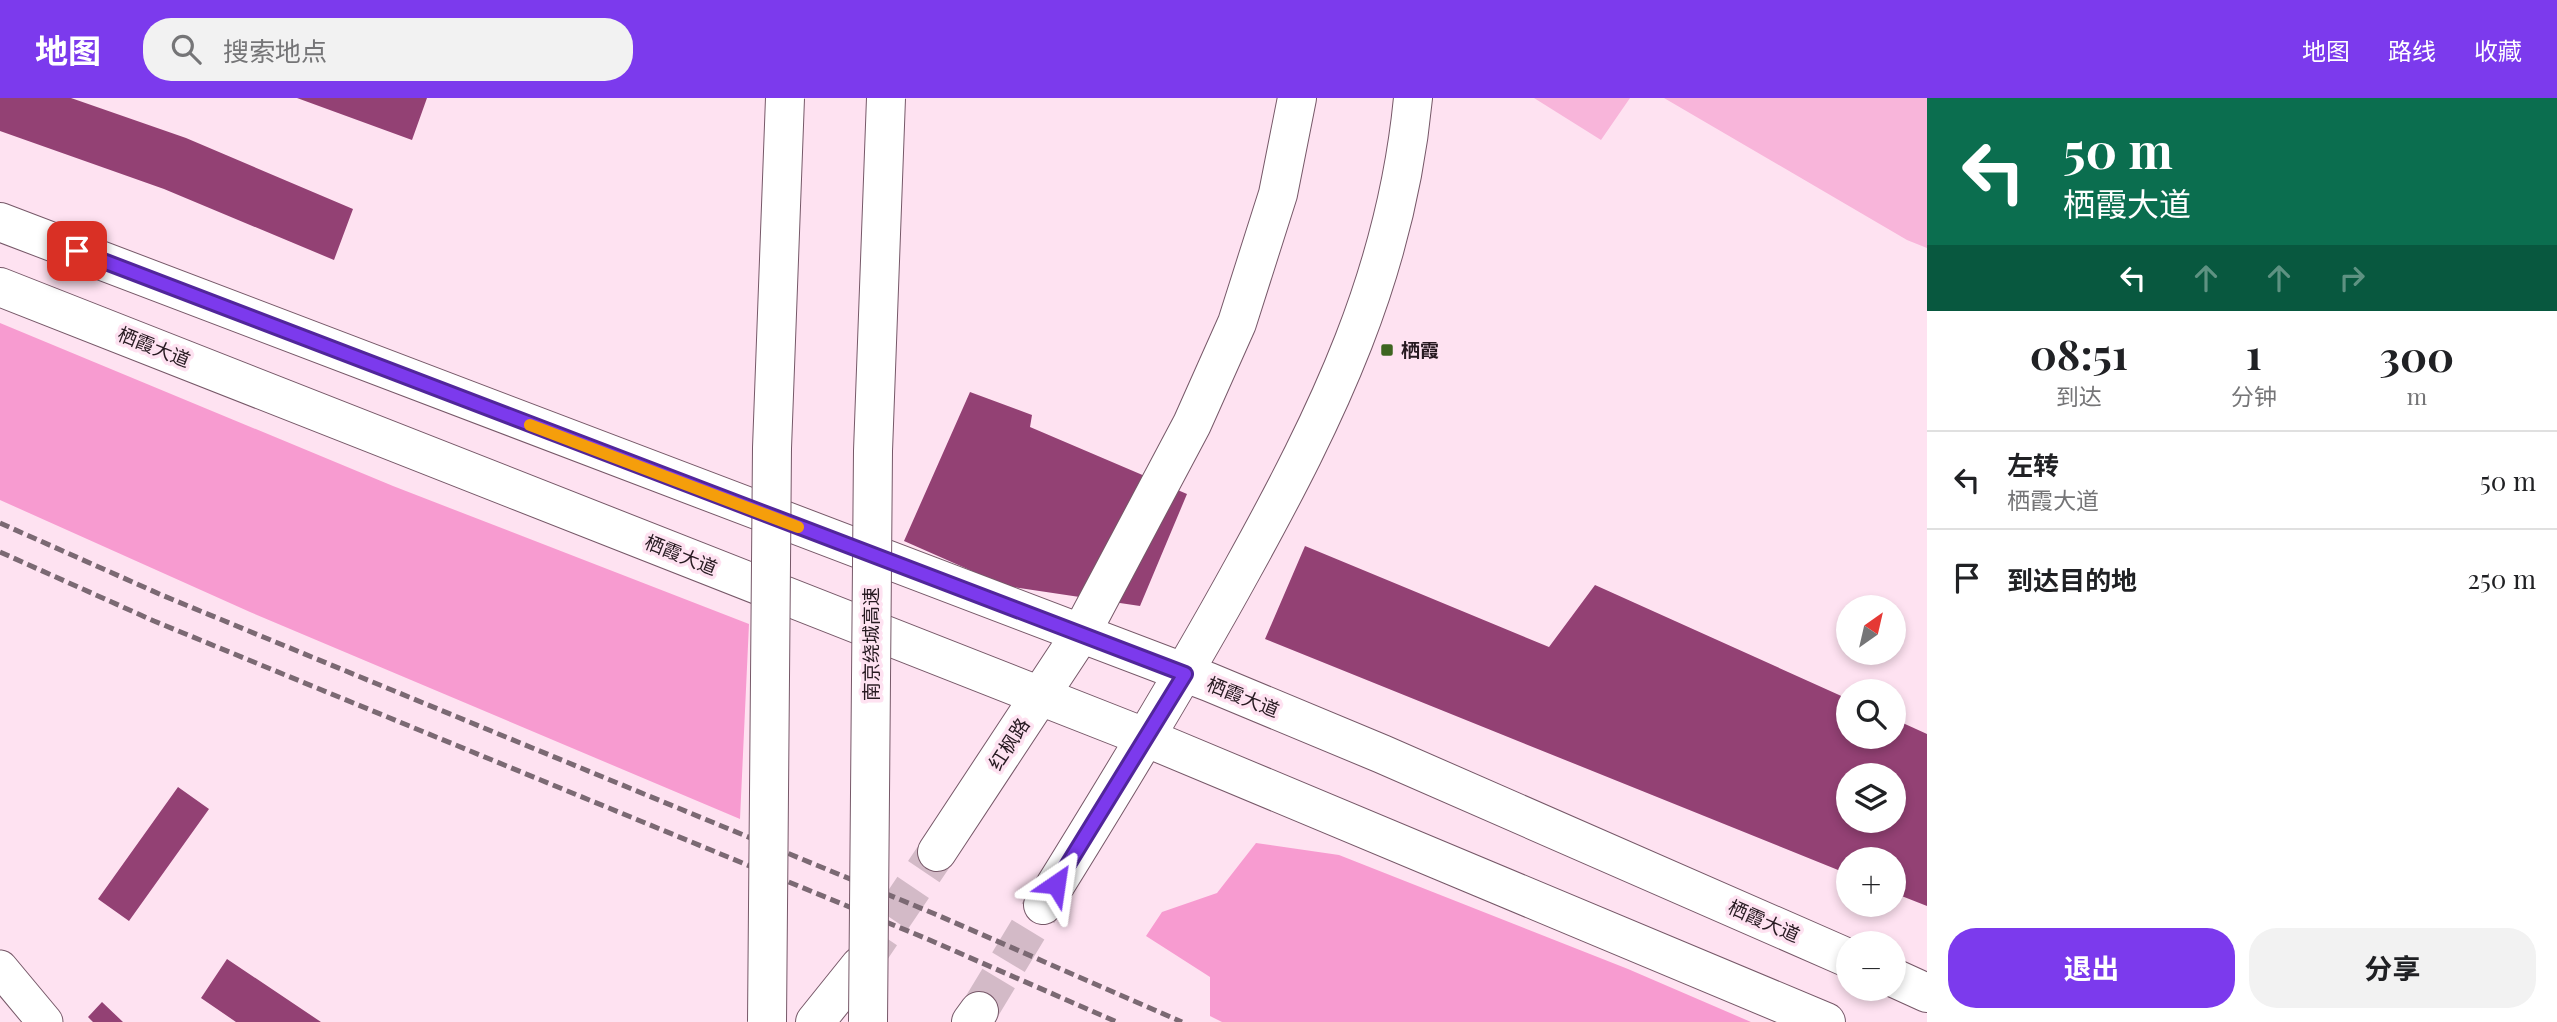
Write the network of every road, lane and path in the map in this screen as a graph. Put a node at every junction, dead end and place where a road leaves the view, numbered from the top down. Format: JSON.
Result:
{"nodes":[{"id":1,"x":785,"y":98,"type":"edge"},
{"id":2,"x":886,"y":98,"type":"edge"},
{"id":3,"x":1297,"y":98,"type":"edge"},
{"id":4,"x":1413,"y":98,"type":"edge"},
{"id":5,"x":0,"y":222,"type":"edge"},
{"id":6,"x":0,"y":287,"type":"edge"},
{"id":7,"x":1080,"y":635,"type":"junction"},
{"id":8,"x":1185,"y":674,"type":"junction"},
{"id":9,"x":1040,"y":696,"type":"junction"},
{"id":10,"x":1147,"y":738,"type":"junction"},
{"id":11,"x":937,"y":852,"type":"tunnel mouth"},
{"id":12,"x":1043,"y":905,"type":"tunnel mouth"},
{"id":13,"x":1836,"y":953,"type":"edge"},
{"id":14,"x":860,"y":966,"type":"tunnel mouth"},
{"id":15,"x":0,"y":968,"type":"edge"},
{"id":16,"x":1906,"y":983,"type":"edge"},
{"id":17,"x":1927,"y":993,"type":"edge"},
{"id":18,"x":45,"y":1022,"type":"edge"},
{"id":19,"x":767,"y":1022,"type":"edge"},
{"id":20,"x":815,"y":1022,"type":"edge"},
{"id":21,"x":868,"y":1022,"type":"edge"},
{"id":22,"x":1826,"y":1022,"type":"edge"}],
"edges":[{"from":1,"to":19,"type":"main road","bridge":true},
{"from":2,"to":21,"type":"main road","name":"南京绕城高速","bridge":true},
{"from":3,"to":7,"type":"main road","name":"红枫路"},
{"from":4,"to":8,"type":"main road"},
{"from":5,"to":7,"type":"main road","name":"栖霞大道"},
{"from":6,"to":9,"type":"main road","name":"栖霞大道"},
{"from":7,"to":8,"type":"main road","name":"栖霞大道"},
{"from":7,"to":9,"type":"main road","name":"红枫路"},
{"from":8,"to":10,"type":"main road"},
{"from":8,"to":13,"type":"main road","name":"栖霞大道"},
{"from":9,"to":10,"type":"main road","name":"栖霞大道"},
{"from":9,"to":11,"type":"main road","name":"红枫路"},
{"from":10,"to":12,"type":"main road"},
{"from":10,"to":22,"type":"main road","name":"栖霞大道"},
{"from":14,"to":20,"type":"main road"},
{"from":15,"to":18,"type":"street"},
{"from":16,"to":17,"type":"main road"}]}
